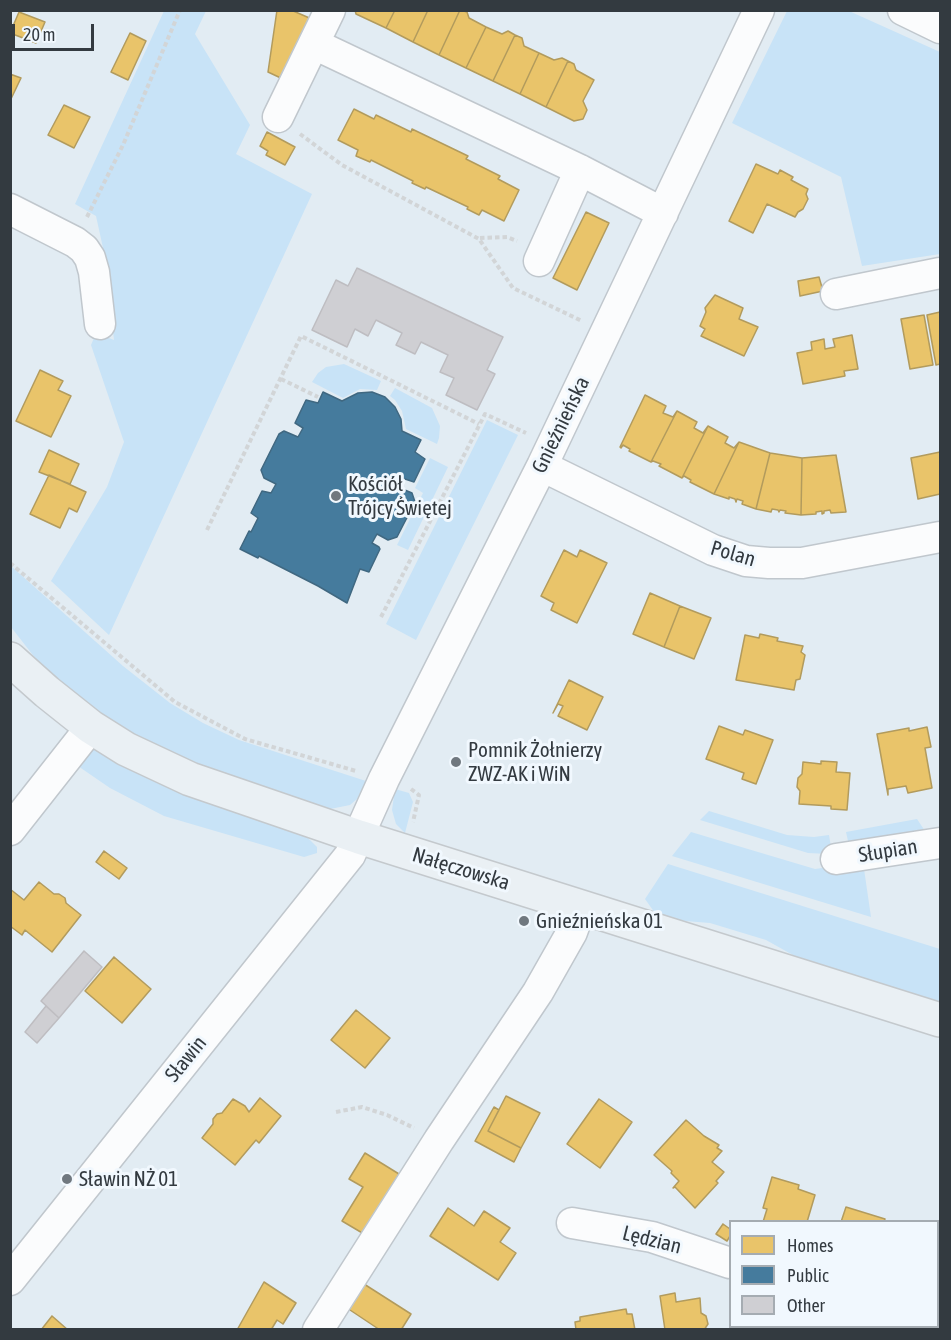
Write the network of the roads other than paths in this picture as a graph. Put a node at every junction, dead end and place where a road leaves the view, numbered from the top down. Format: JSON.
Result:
{"nodes":[{"id":1,"x":330,"y":10,"type":"edge"},
{"id":2,"x":759,"y":10,"type":"edge"},
{"id":3,"x":903,"y":10,"type":"edge"},
{"id":4,"x":940,"y":28,"type":"edge"},
{"id":5,"x":314,"y":44,"type":"junction"},
{"id":6,"x":278,"y":117,"type":"road end"},
{"id":7,"x":580,"y":170,"type":"junction"},
{"id":8,"x":10,"y":209,"type":"edge"},
{"id":9,"x":663,"y":213,"type":"junction"},
{"id":10,"x":541,"y":257,"type":"road end"},
{"id":11,"x":940,"y":273,"type":"edge"},
{"id":12,"x":836,"y":294,"type":"dead end"},
{"id":13,"x":100,"y":324,"type":"dead end"},
{"id":14,"x":538,"y":452,"type":"junction"},
{"id":15,"x":940,"y":537,"type":"edge"},
{"id":16,"x":10,"y":659,"type":"edge"},
{"id":17,"x":91,"y":727,"type":"junction"},
{"id":18,"x":10,"y":830,"type":"edge"},
{"id":19,"x":359,"y":837,"type":"junction"},
{"id":20,"x":940,"y":843,"type":"edge"},
{"id":21,"x":836,"y":859,"type":"dead end"},
{"id":22,"x":581,"y":907,"type":"junction"},
{"id":23,"x":940,"y":1020,"type":"edge"},
{"id":24,"x":572,"y":1223,"type":"dead end"},
{"id":25,"x":729,"y":1263,"type":"edge"},
{"id":26,"x":10,"y":1280,"type":"edge"},
{"id":27,"x":318,"y":1329,"type":"edge"}],
"edges":[{"from":1,"to":5,"type":"street"},
{"from":2,"to":9,"type":"street","name":"Gnieźnieńska"},
{"from":3,"to":4,"type":"street"},
{"from":5,"to":6,"type":"street"},
{"from":5,"to":7,"type":"street"},
{"from":7,"to":9,"type":"street"},
{"from":7,"to":10,"type":"street"},
{"from":8,"to":13,"type":"street"},
{"from":9,"to":14,"type":"street","name":"Gnieźnieńska"},
{"from":11,"to":12,"type":"street"},
{"from":14,"to":15,"type":"street","name":"Polan"},
{"from":14,"to":19,"type":"street","name":"Gnieźnieńska"},
{"from":16,"to":17,"type":"main road","name":"Nałęczowska"},
{"from":17,"to":18,"type":"street"},
{"from":17,"to":19,"type":"main road","name":"Nałęczowska"},
{"from":19,"to":22,"type":"main road","name":"Nałęczowska"},
{"from":19,"to":26,"type":"street","name":"Sławin"},
{"from":20,"to":21,"type":"street","name":"Słupian"},
{"from":22,"to":23,"type":"main road","name":"Nałęczowska"},
{"from":22,"to":27,"type":"street"},
{"from":24,"to":25,"type":"street","name":"Lędzian"}]}
